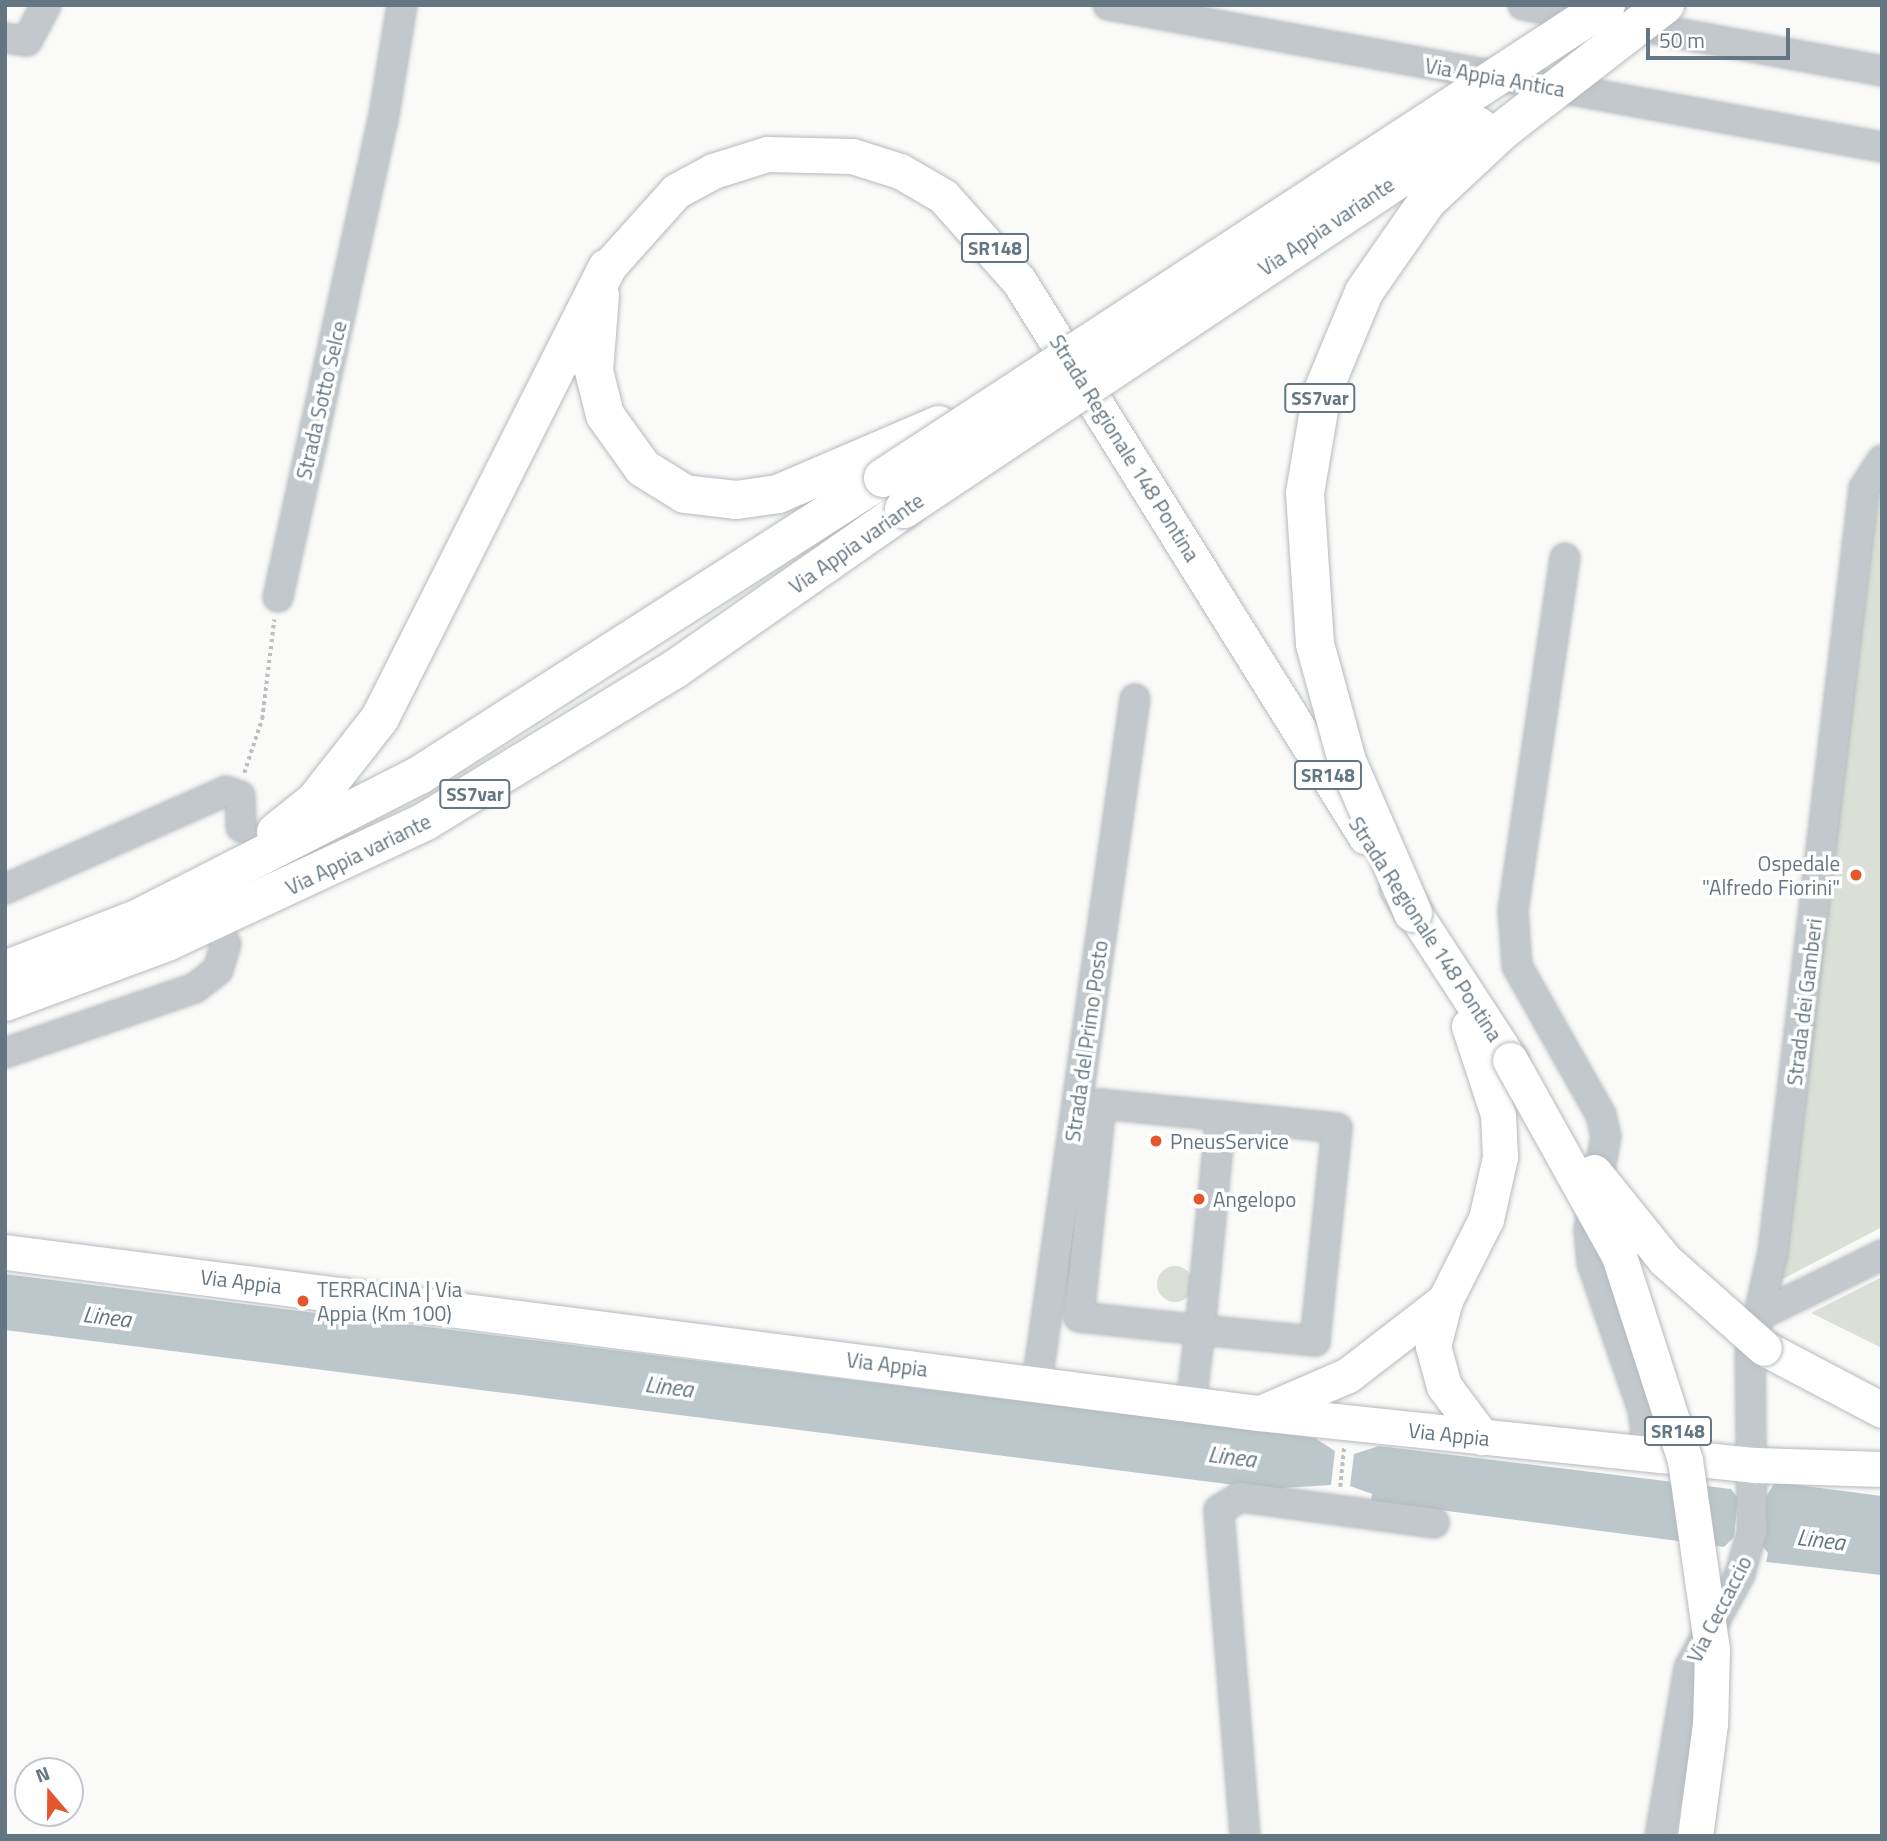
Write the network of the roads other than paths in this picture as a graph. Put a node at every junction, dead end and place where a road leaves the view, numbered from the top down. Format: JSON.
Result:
{"nodes":[{"id":1,"x":46,"y":5,"type":"edge"},
{"id":2,"x":402,"y":5,"type":"edge"},
{"id":3,"x":1108,"y":5,"type":"edge"},
{"id":4,"x":1523,"y":5,"type":"edge"},
{"id":5,"x":1606,"y":5,"type":"edge"},
{"id":6,"x":1665,"y":5,"type":"edge"},
{"id":7,"x":5,"y":38,"type":"edge"},
{"id":8,"x":1882,"y":71,"type":"edge"},
{"id":9,"x":1882,"y":147,"type":"edge"},
{"id":10,"x":607,"y":268,"type":"junction"},
{"id":11,"x":1882,"y":460,"type":"edge"},
{"id":12,"x":876,"y":469,"type":"junction"},
{"id":13,"x":1564,"y":558,"type":"dead end"},
{"id":14,"x":278,"y":597,"type":"road end"},
{"id":15,"x":1135,"y":699,"type":"dead end"},
{"id":16,"x":241,"y":827,"type":"dead end"},
{"id":17,"x":5,"y":889,"type":"edge"},
{"id":18,"x":1413,"y":913,"type":"junction"},
{"id":19,"x":226,"y":944,"type":"dead end"},
{"id":20,"x":52,"y":954,"type":"junction"},
{"id":21,"x":5,"y":970,"type":"edge"},
{"id":22,"x":5,"y":1002,"type":"edge"},
{"id":23,"x":5,"y":1053,"type":"edge"},
{"id":24,"x":1510,"y":1060,"type":"junction"},
{"id":25,"x":1221,"y":1116,"type":"junction"},
{"id":26,"x":5,"y":1252,"type":"edge"},
{"id":27,"x":1882,"y":1255,"type":"edge"},
{"id":28,"x":1446,"y":1300,"type":"junction"},
{"id":29,"x":1199,"y":1330,"type":"junction"},
{"id":30,"x":1763,"y":1331,"type":"junction"},
{"id":31,"x":1037,"y":1383,"type":"junction"},
{"id":32,"x":1191,"y":1404,"type":"junction"},
{"id":33,"x":1882,"y":1410,"type":"edge"},
{"id":34,"x":1259,"y":1413,"type":"junction"},
{"id":35,"x":1482,"y":1437,"type":"junction"},
{"id":36,"x":1649,"y":1454,"type":"junction"},
{"id":37,"x":1882,"y":1469,"type":"edge"},
{"id":38,"x":1760,"y":1472,"type":"junction"},
{"id":39,"x":1882,"y":1482,"type":"edge"},
{"id":40,"x":1434,"y":1523,"type":"dead end"},
{"id":41,"x":1245,"y":1836,"type":"edge"},
{"id":42,"x":1660,"y":1836,"type":"edge"},
{"id":43,"x":1695,"y":1836,"type":"edge"}],
"edges":[{"from":1,"to":7,"type":"street"},
{"from":2,"to":14,"type":"street","name":"Strada Sotto Selce"},
{"from":3,"to":9,"type":"street","name":"Via Appia Antica"},
{"from":4,"to":8,"type":"street"},
{"from":5,"to":12,"type":"highway","name":"Via Appia variante","number":"SS7var","bridge":true},
{"from":6,"to":18,"type":"highway","number":"SS7var","bridge":true},
{"from":6,"to":22,"type":"highway","name":"Via Appia variante","number":"SS7var","bridge":true},
{"from":10,"to":12,"type":"highway"},
{"from":10,"to":18,"type":"main road","name":"Strada Regionale 148 Pontina","number":"SR148","bridge":true},
{"from":10,"to":20,"type":"highway"},
{"from":11,"to":30,"type":"street","name":"Strada dei Gamberi"},
{"from":12,"to":20,"type":"highway","name":"Via Appia variante","number":"SS7var"},
{"from":13,"to":36,"type":"street"},
{"from":15,"to":31,"type":"street","name":"Strada del Primo Posto"},
{"from":16,"to":17,"type":"street"},
{"from":18,"to":24,"type":"main road","name":"Strada Regionale 148 Pontina","number":"SR148"},
{"from":18,"to":28,"type":"main road","number":"SR148"},
{"from":19,"to":23,"type":"street"},
{"from":20,"to":21,"type":"highway","name":"Via Appia variante","number":"SS7var"},
{"from":24,"to":30,"type":"main road","number":"SR148","bridge":true},
{"from":24,"to":43,"type":"main road","name":"Strada Regionale 148 Pontina","number":"SR148","bridge":true},
{"from":25,"to":29,"type":"street"},
{"from":25,"to":29,"type":"street"},
{"from":25,"to":29,"type":"street"},
{"from":26,"to":31,"type":"main road","name":"Via Appia"},
{"from":27,"to":30,"type":"street"},
{"from":28,"to":34,"type":"main road","number":"SR148"},
{"from":28,"to":35,"type":"main road","number":"SR148"},
{"from":29,"to":32,"type":"street"},
{"from":30,"to":33,"type":"main road","number":"SR148"},
{"from":30,"to":38,"type":"street","name":"Strada dei Gamberi"},
{"from":31,"to":32,"type":"main road","name":"Via Appia"},
{"from":32,"to":34,"type":"main road","name":"Via Appia"},
{"from":34,"to":35,"type":"main road","name":"Via Appia"},
{"from":35,"to":36,"type":"main road","name":"Via Appia"},
{"from":36,"to":38,"type":"main road","name":"Via Appia"},
{"from":37,"to":38,"type":"main road","name":"Via Appia"},
{"from":38,"to":39,"type":"main road","name":"Via Appia"},
{"from":38,"to":42,"type":"street","name":"Via Ceccaccio"},
{"from":40,"to":41,"type":"street"}]}
